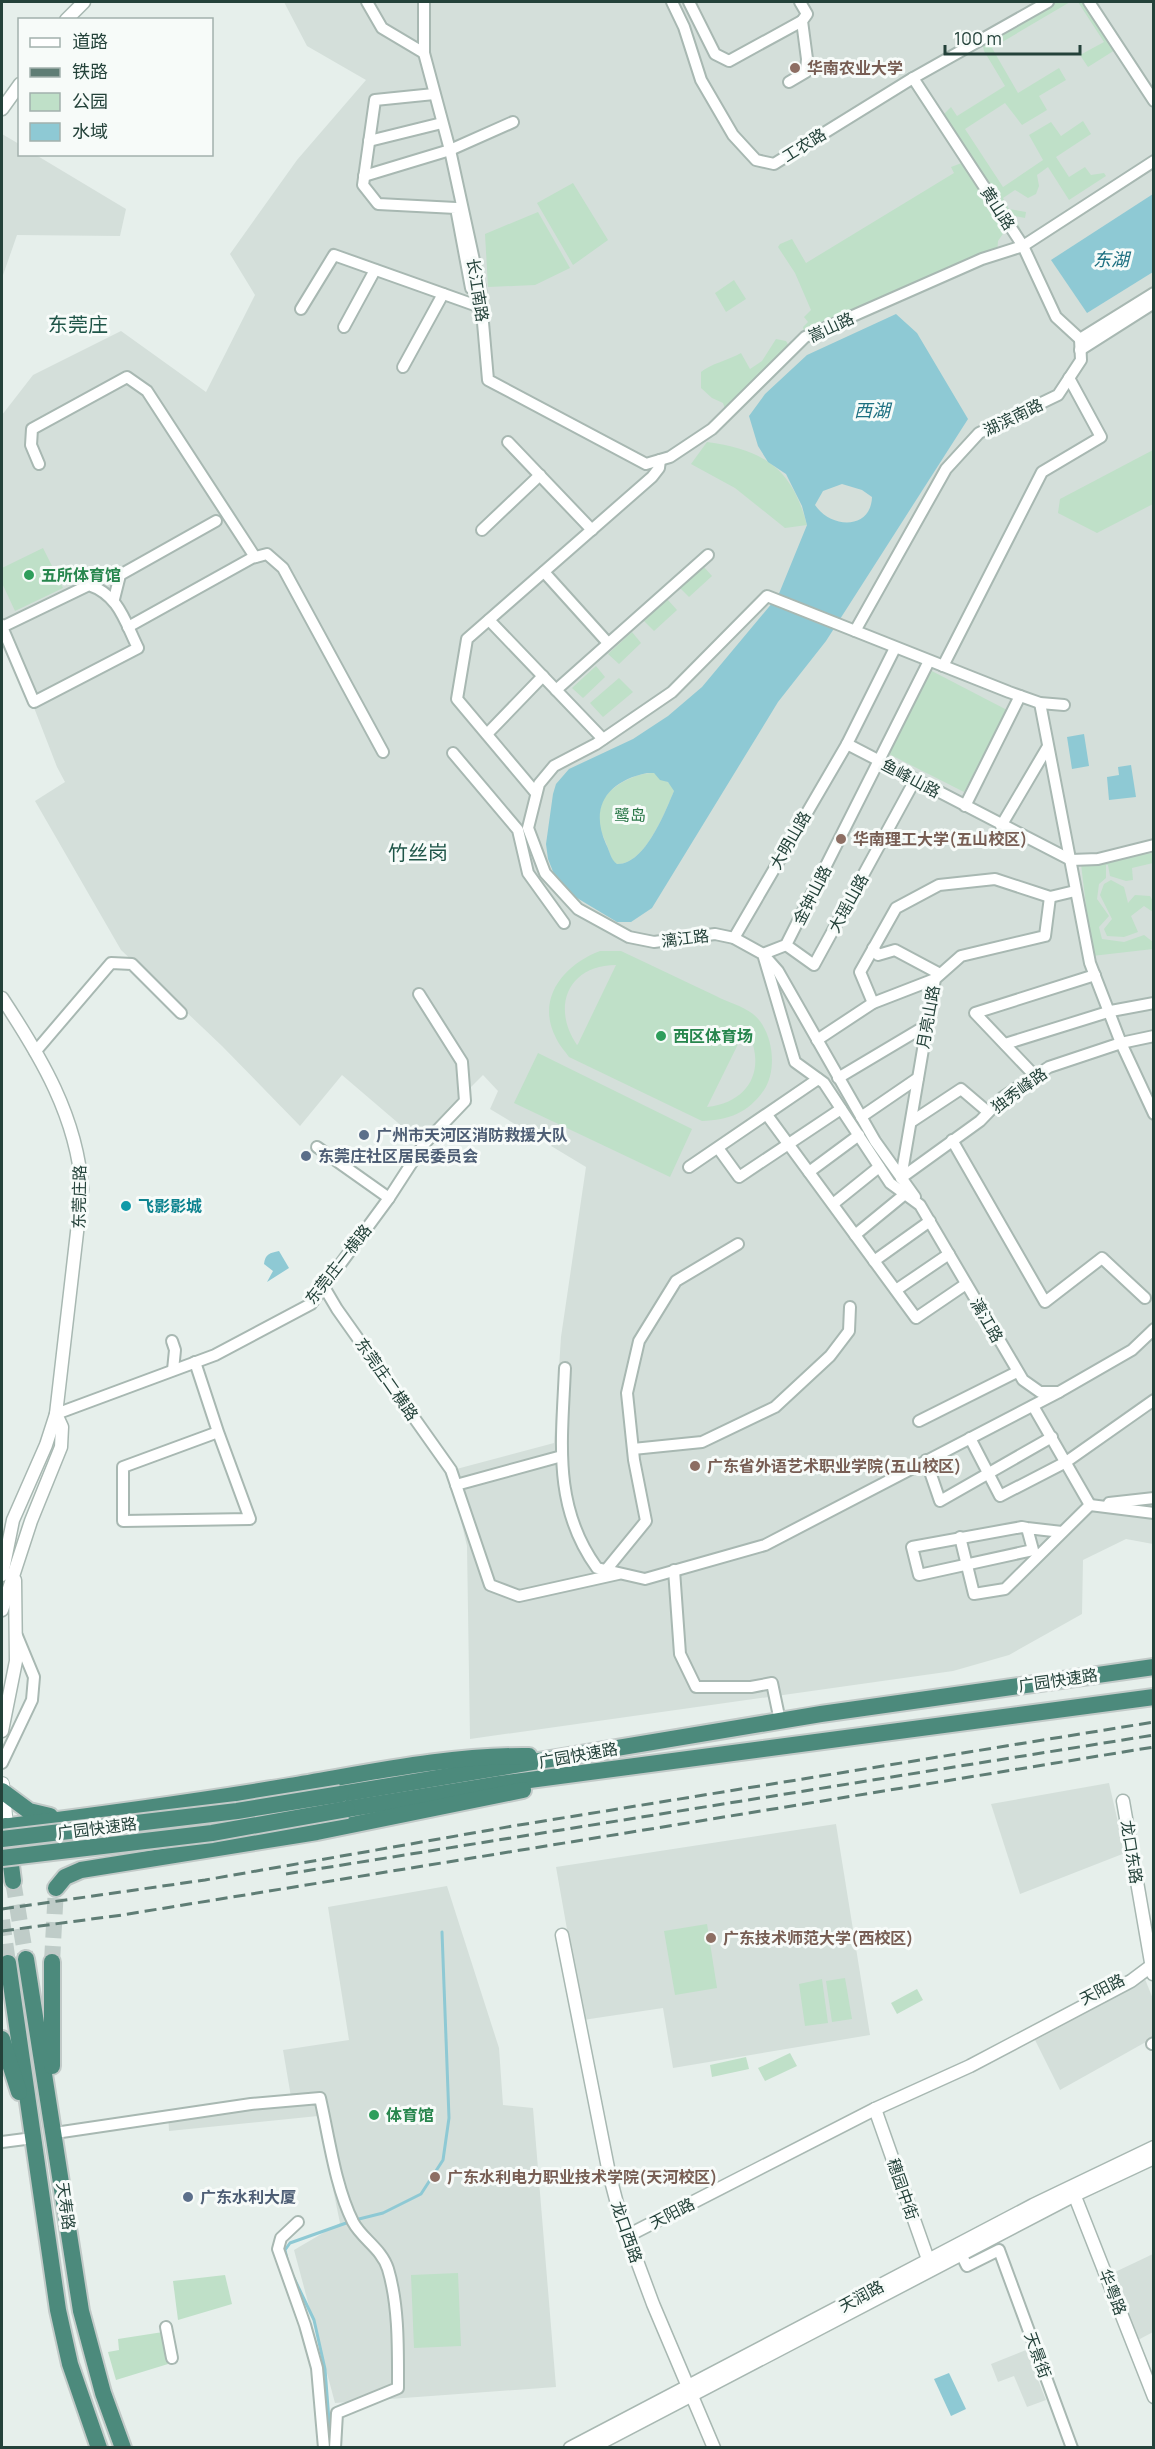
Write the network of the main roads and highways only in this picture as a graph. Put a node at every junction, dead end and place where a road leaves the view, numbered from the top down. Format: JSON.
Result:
{"nodes":[{"id":1,"x":1154,"y":1666,"type":"edge"},
{"id":2,"x":1154,"y":1697,"type":"edge"},
{"id":3,"x":569,"y":1756,"type":"junction"},
{"id":4,"x":570,"y":1776,"type":"junction"},
{"id":5,"x":2,"y":1784,"type":"edge"},
{"id":6,"x":2,"y":1791,"type":"edge"},
{"id":7,"x":192,"y":1801,"type":"junction"},
{"id":8,"x":344,"y":1801,"type":"junction"},
{"id":9,"x":125,"y":1811,"type":"junction"},
{"id":10,"x":69,"y":1818,"type":"junction"},
{"id":11,"x":3,"y":1847,"type":"edge"},
{"id":12,"x":198,"y":1853,"type":"junction"},
{"id":13,"x":131,"y":1864,"type":"junction"},
{"id":14,"x":13,"y":1881,"type":"tunnel mouth"},
{"id":15,"x":56,"y":1888,"type":"dead end"},
{"id":16,"x":26,"y":1959,"type":"tunnel mouth"},
{"id":17,"x":52,"y":1962,"type":"tunnel mouth"},
{"id":18,"x":8,"y":1963,"type":"tunnel mouth"},
{"id":19,"x":2,"y":2039,"type":"edge"},
{"id":20,"x":55,"y":2133,"type":"junction"},
{"id":21,"x":33,"y":2138,"type":"junction"},
{"id":22,"x":72,"y":2253,"type":"junction"},
{"id":23,"x":50,"y":2256,"type":"junction"},
{"id":24,"x":99,"y":2448,"type":"edge"},
{"id":25,"x":123,"y":2448,"type":"edge"}],
"edges":[{"from":1,"to":3,"type":"highway","name":"广园快速路"},
{"from":2,"to":4,"type":"highway","name":"广园快速路"},
{"from":3,"to":7,"type":"highway"},
{"from":3,"to":8,"type":"highway","name":"广园快速路"},
{"from":4,"to":8,"type":"highway","name":"广园快速路"},
{"from":4,"to":12,"type":"highway"},
{"from":5,"to":6,"type":"main road"},
{"from":6,"to":10,"type":"highway"},
{"from":6,"to":11,"type":"main road"},
{"from":7,"to":9,"type":"highway"},
{"from":7,"to":12,"type":"highway"},
{"from":8,"to":11,"type":"highway","name":"广园快速路","bridge":true},
{"from":9,"to":10,"type":"highway"},
{"from":9,"to":13,"type":"highway"},
{"from":10,"to":11,"type":"highway"},
{"from":10,"to":11,"type":"highway"},
{"from":11,"to":14,"type":"highway"},
{"from":12,"to":13,"type":"highway"},
{"from":13,"to":15,"type":"highway"},
{"from":16,"to":20,"type":"highway","name":"天寿路"},
{"from":17,"to":20,"type":"highway"},
{"from":18,"to":21,"type":"highway","name":"天寿路"},
{"from":19,"to":21,"type":"highway"},
{"from":20,"to":22,"type":"highway","name":"天寿路"},
{"from":21,"to":23,"type":"highway","name":"天寿路"},
{"from":22,"to":23,"type":"highway"},
{"from":22,"to":25,"type":"highway","name":"天寿路"},
{"from":23,"to":24,"type":"highway","name":"天寿路"}]}
